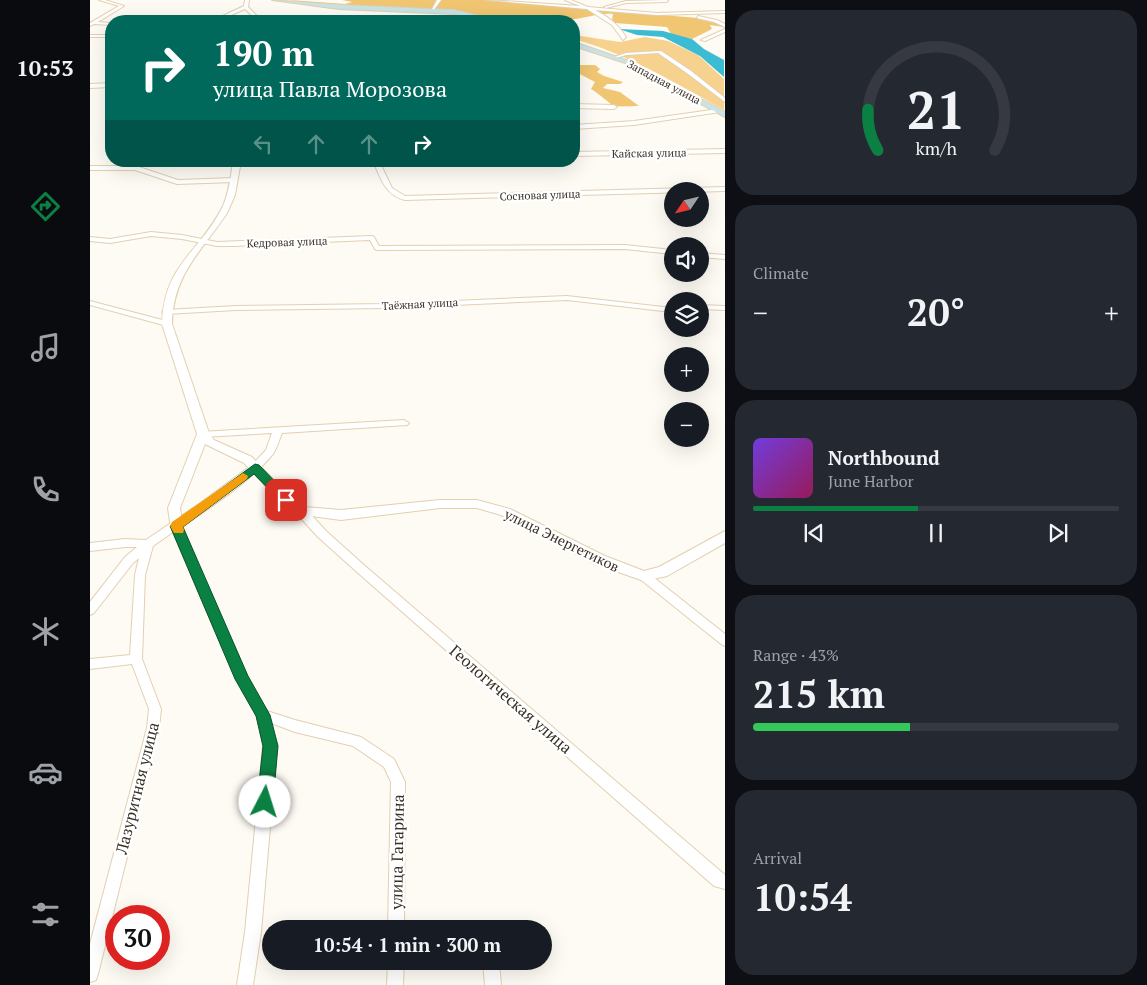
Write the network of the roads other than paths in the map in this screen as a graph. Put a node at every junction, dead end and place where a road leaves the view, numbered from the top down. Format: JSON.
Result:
{"nodes":[{"id":1,"x":102,"y":0,"type":"edge"},
{"id":2,"x":247,"y":0,"type":"edge"},
{"id":3,"x":275,"y":0,"type":"edge"},
{"id":4,"x":439,"y":0,"type":"edge"},
{"id":5,"x":489,"y":0,"type":"edge"},
{"id":6,"x":497,"y":0,"type":"edge"},
{"id":7,"x":566,"y":0,"type":"edge"},
{"id":8,"x":620,"y":0,"type":"edge"},
{"id":9,"x":666,"y":1,"type":"edge"},
{"id":10,"x":626,"y":2,"type":"junction"},
{"id":11,"x":560,"y":6,"type":"junction"},
{"id":12,"x":246,"y":7,"type":"junction"},
{"id":13,"x":584,"y":8,"type":"junction"},
{"id":14,"x":432,"y":10,"type":"junction"},
{"id":15,"x":601,"y":10,"type":"junction"},
{"id":16,"x":724,"y":12,"type":"edge"},
{"id":17,"x":107,"y":15,"type":"edge"},
{"id":18,"x":228,"y":15,"type":"edge"},
{"id":19,"x":254,"y":15,"type":"edge"},
{"id":20,"x":473,"y":15,"type":"edge"},
{"id":21,"x":688,"y":15,"type":"junction"},
{"id":22,"x":105,"y":16,"type":"edge"},
{"id":23,"x":92,"y":24,"type":"edge"},
{"id":24,"x":105,"y":24,"type":"edge"},
{"id":25,"x":724,"y":26,"type":"edge"},
{"id":26,"x":724,"y":30,"type":"edge"},
{"id":27,"x":90,"y":36,"type":"edge"},
{"id":28,"x":105,"y":36,"type":"edge"},
{"id":29,"x":622,"y":39,"type":"dead end"},
{"id":30,"x":703,"y":40,"type":"dead end"},
{"id":31,"x":580,"y":46,"type":"edge"},
{"id":32,"x":616,"y":57,"type":"junction"},
{"id":33,"x":105,"y":85,"type":"edge"},
{"id":34,"x":90,"y":86,"type":"edge"},
{"id":35,"x":724,"y":101,"type":"edge"},
{"id":36,"x":580,"y":106,"type":"edge"},
{"id":37,"x":614,"y":107,"type":"dead end"},
{"id":38,"x":721,"y":113,"type":"edge"},
{"id":39,"x":580,"y":127,"type":"edge"},
{"id":40,"x":724,"y":151,"type":"edge"},
{"id":41,"x":580,"y":154,"type":"edge"},
{"id":42,"x":236,"y":167,"type":"edge"},
{"id":43,"x":378,"y":167,"type":"edge"},
{"id":44,"x":90,"y":168,"type":"edge"},
{"id":45,"x":234,"y":180,"type":"junction"},
{"id":46,"x":724,"y":189,"type":"edge"},
{"id":47,"x":90,"y":239,"type":"edge"},
{"id":48,"x":202,"y":242,"type":"junction"},
{"id":49,"x":664,"y":251,"type":"edge"},
{"id":50,"x":709,"y":256,"type":"edge"},
{"id":51,"x":724,"y":257,"type":"edge"},
{"id":52,"x":90,"y":304,"type":"edge"},
{"id":53,"x":709,"y":307,"type":"edge"},
{"id":54,"x":724,"y":308,"type":"edge"},
{"id":55,"x":664,"y":309,"type":"edge"},
{"id":56,"x":166,"y":312,"type":"junction"},
{"id":57,"x":168,"y":324,"type":"junction"},
{"id":58,"x":404,"y":423,"type":"dead end"},
{"id":59,"x":278,"y":431,"type":"junction"},
{"id":60,"x":203,"y":434,"type":"junction"},
{"id":61,"x":255,"y":468,"type":"junction"},
{"id":62,"x":300,"y":511,"type":"junction"},
{"id":63,"x":176,"y":526,"type":"junction"},
{"id":64,"x":724,"y":536,"type":"edge"},
{"id":65,"x":148,"y":544,"type":"junction"},
{"id":66,"x":90,"y":547,"type":"edge"},
{"id":67,"x":644,"y":576,"type":"junction"},
{"id":68,"x":90,"y":610,"type":"edge"},
{"id":69,"x":724,"y":641,"type":"edge"},
{"id":70,"x":136,"y":659,"type":"junction"},
{"id":71,"x":90,"y":664,"type":"edge"},
{"id":72,"x":263,"y":715,"type":"junction"},
{"id":73,"x":724,"y":882,"type":"edge"},
{"id":74,"x":396,"y":920,"type":"edge"},
{"id":75,"x":396,"y":970,"type":"edge"},
{"id":76,"x":492,"y":970,"type":"edge"},
{"id":77,"x":90,"y":974,"type":"edge"},
{"id":78,"x":245,"y":985,"type":"edge"},
{"id":79,"x":395,"y":985,"type":"edge"},
{"id":80,"x":493,"y":985,"type":"edge"}],
"edges":[{"from":1,"to":17,"type":"street"},
{"from":2,"to":12,"type":"street"},
{"from":3,"to":14,"type":"main road"},
{"from":4,"to":14,"type":"street"},
{"from":5,"to":6,"type":"street"},
{"from":6,"to":11,"type":"street"},
{"from":7,"to":11,"type":"street"},
{"from":7,"to":13,"type":"street"},
{"from":8,"to":10,"type":"street"},
{"from":9,"to":10,"type":"street"},
{"from":10,"to":15,"type":"street"},
{"from":11,"to":13,"type":"street"},
{"from":12,"to":18,"type":"street"},
{"from":12,"to":19,"type":"street"},
{"from":13,"to":15,"type":"street"},
{"from":13,"to":29,"type":"street"},
{"from":14,"to":20,"type":"main road"},
{"from":15,"to":21,"type":"street"},
{"from":16,"to":21,"type":"street"},
{"from":21,"to":25,"type":"street"},
{"from":22,"to":23,"type":"street"},
{"from":23,"to":24,"type":"street"},
{"from":26,"to":30,"type":"street"},
{"from":27,"to":28,"type":"street"},
{"from":31,"to":32,"type":"main road","name":"Западная улица"},
{"from":32,"to":35,"type":"street"},
{"from":32,"to":38,"type":"main road","name":"Западная улица"},
{"from":33,"to":34,"type":"street"},
{"from":36,"to":37,"type":"street"},
{"from":38,"to":39,"type":"street"},
{"from":40,"to":41,"type":"street","name":"Кайская улица"},
{"from":42,"to":45,"type":"street"},
{"from":43,"to":46,"type":"street","name":"Сосновая улица"},
{"from":44,"to":45,"type":"street"},
{"from":45,"to":48,"type":"street"},
{"from":47,"to":48,"type":"street","name":"Кедровая улица"},
{"from":48,"to":49,"type":"street","name":"Кедровая улица"},
{"from":48,"to":56,"type":"street"},
{"from":50,"to":51,"type":"street"},
{"from":52,"to":57,"type":"street"},
{"from":53,"to":54,"type":"street"},
{"from":55,"to":56,"type":"street","name":"Таёжная улица"},
{"from":56,"to":57,"type":"street"},
{"from":57,"to":60,"type":"street"},
{"from":58,"to":59,"type":"street"},
{"from":59,"to":60,"type":"street"},
{"from":59,"to":61,"type":"street"},
{"from":60,"to":61,"type":"street"},
{"from":60,"to":63,"type":"street"},
{"from":61,"to":62,"type":"street"},
{"from":61,"to":63,"type":"street"},
{"from":62,"to":67,"type":"street","name":"улица Энергетиков"},
{"from":62,"to":73,"type":"street","name":"Геологическая улица"},
{"from":63,"to":65,"type":"street"},
{"from":63,"to":72,"type":"street"},
{"from":64,"to":67,"type":"street"},
{"from":65,"to":66,"type":"street"},
{"from":65,"to":68,"type":"street"},
{"from":65,"to":70,"type":"street","name":"Лазуритная улица"},
{"from":67,"to":69,"type":"street"},
{"from":70,"to":71,"type":"street"},
{"from":70,"to":77,"type":"street","name":"Лазуритная улица"},
{"from":72,"to":74,"type":"street","name":"улица Гагарина"},
{"from":72,"to":78,"type":"street"},
{"from":75,"to":79,"type":"street"},
{"from":76,"to":80,"type":"street"}]}
